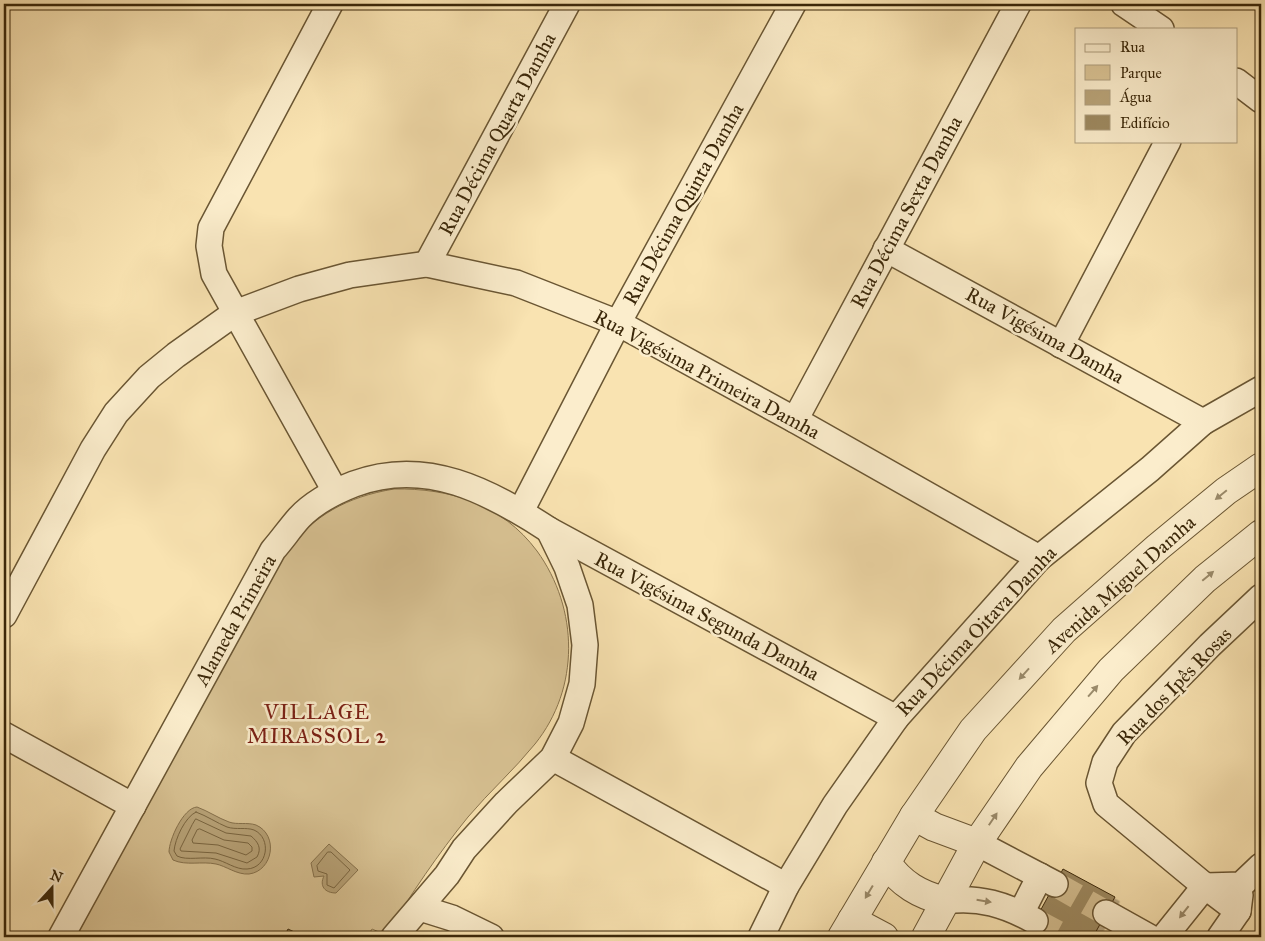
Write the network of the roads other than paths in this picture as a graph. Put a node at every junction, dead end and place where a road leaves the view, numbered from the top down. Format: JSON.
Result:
{"nodes":[{"id":1,"x":330,"y":4,"type":"edge"},
{"id":2,"x":567,"y":4,"type":"edge"},
{"id":3,"x":793,"y":4,"type":"edge"},
{"id":4,"x":1018,"y":4,"type":"edge"},
{"id":5,"x":1124,"y":4,"type":"edge"},
{"id":6,"x":1160,"y":28,"type":"edge"},
{"id":7,"x":1238,"y":83,"type":"edge"},
{"id":8,"x":1261,"y":100,"type":"edge"},
{"id":9,"x":1167,"y":142,"type":"edge"},
{"id":10,"x":886,"y":249,"type":"junction"},
{"id":11,"x":427,"y":264,"type":"junction"},
{"id":12,"x":235,"y":313,"type":"junction"},
{"id":13,"x":618,"y":323,"type":"junction"},
{"id":14,"x":1061,"y":345,"type":"junction"},
{"id":15,"x":1261,"y":388,"type":"edge"},
{"id":16,"x":795,"y":420,"type":"junction"},
{"id":17,"x":1203,"y":422,"type":"junction"},
{"id":18,"x":1261,"y":467,"type":"edge"},
{"id":19,"x":335,"y":491,"type":"junction"},
{"id":20,"x":521,"y":511,"type":"junction"},
{"id":21,"x":549,"y":530,"type":"junction"},
{"id":22,"x":1261,"y":534,"type":"edge"},
{"id":23,"x":1039,"y":558,"type":"junction"},
{"id":24,"x":1261,"y":598,"type":"edge"},
{"id":25,"x":4,"y":615,"type":"edge"},
{"id":26,"x":896,"y":718,"type":"junction"},
{"id":27,"x":4,"y":735,"type":"edge"},
{"id":28,"x":554,"y":758,"type":"junction"},
{"id":29,"x":133,"y":806,"type":"junction"},
{"id":30,"x":914,"y":816,"type":"junction"},
{"id":31,"x":977,"y":844,"type":"junction"},
{"id":32,"x":886,"y":862,"type":"junction"},
{"id":33,"x":1261,"y":866,"type":"edge"},
{"id":34,"x":447,"y":875,"type":"junction"},
{"id":35,"x":1240,"y":885,"type":"junction"},
{"id":36,"x":786,"y":886,"type":"junction"},
{"id":37,"x":1205,"y":886,"type":"junction"},
{"id":38,"x":945,"y":901,"type":"junction"},
{"id":39,"x":420,"y":908,"type":"junction"},
{"id":40,"x":1238,"y":911,"type":"junction"},
{"id":41,"x":1106,"y":913,"type":"tunnel mouth"},
{"id":42,"x":453,"y":928,"type":"edge"},
{"id":43,"x":847,"y":929,"type":"edge"},
{"id":44,"x":61,"y":937,"type":"edge"},
{"id":45,"x":394,"y":937,"type":"edge"},
{"id":46,"x":491,"y":937,"type":"edge"},
{"id":47,"x":761,"y":937,"type":"edge"},
{"id":48,"x":884,"y":937,"type":"edge"},
{"id":49,"x":926,"y":937,"type":"edge"},
{"id":50,"x":1149,"y":937,"type":"edge"},
{"id":51,"x":1164,"y":937,"type":"edge"},
{"id":52,"x":1220,"y":937,"type":"edge"}],
"edges":[{"from":1,"to":12,"type":"street"},
{"from":2,"to":11,"type":"street","name":"Rua Décima Quarta Damha"},
{"from":3,"to":13,"type":"street","name":"Rua Décima Quinta Damha"},
{"from":4,"to":10,"type":"street","name":"Rua Décima Sexta Damha"},
{"from":5,"to":6,"type":"street"},
{"from":7,"to":8,"type":"street"},
{"from":9,"to":14,"type":"street"},
{"from":10,"to":14,"type":"street","name":"Rua Vigésima Damha"},
{"from":10,"to":16,"type":"street","name":"Rua Décima Sexta Damha"},
{"from":11,"to":12,"type":"street","name":"Rua Vigésima Primeira Damha"},
{"from":11,"to":13,"type":"street","name":"Rua Vigésima Primeira Damha"},
{"from":12,"to":19,"type":"street"},
{"from":12,"to":25,"type":"street","name":"Rua Vigésima Primeira Damha"},
{"from":13,"to":16,"type":"street","name":"Rua Vigésima Primeira Damha"},
{"from":13,"to":20,"type":"street","name":"Rua Décima Quinta Damha"},
{"from":14,"to":17,"type":"street","name":"Rua Vigésima Damha"},
{"from":15,"to":17,"type":"street","name":"Rua Décima Oitava Damha"},
{"from":16,"to":23,"type":"street","name":"Rua Vigésima Primeira Damha"},
{"from":17,"to":23,"type":"street","name":"Rua Décima Oitava Damha"},
{"from":18,"to":30,"type":"street","name":"Avenida Miguel Damha","one_way":true},
{"from":19,"to":20,"type":"street","name":"Alameda Primeira"},
{"from":19,"to":29,"type":"street","name":"Alameda Primeira"},
{"from":20,"to":21,"type":"street","name":"Rua Vigésima Segunda Damha"},
{"from":21,"to":26,"type":"street","name":"Rua Vigésima Segunda Damha"},
{"from":21,"to":28,"type":"street"},
{"from":31,"to":22,"type":"street","one_way":true},
{"from":23,"to":26,"type":"street","name":"Rua Décima Oitava Damha"},
{"from":24,"to":37,"type":"street","name":"Rua dos Ipês Rosas"},
{"from":26,"to":36,"type":"street","name":"Rua Décima Oitava Damha"},
{"from":27,"to":29,"type":"street"},
{"from":28,"to":34,"type":"street"},
{"from":28,"to":36,"type":"street"},
{"from":29,"to":44,"type":"street","name":"Alameda Primeira"},
{"from":30,"to":31,"type":"street"},
{"from":30,"to":32,"type":"street","name":"Avenida Miguel Damha"},
{"from":31,"to":38,"type":"street"},
{"from":38,"to":31,"type":"street","one_way":true},
{"from":32,"to":38,"type":"street"},
{"from":32,"to":43,"type":"street","name":"Avenida Miguel Damha","one_way":true},
{"from":33,"to":35,"type":"street"},
{"from":34,"to":39,"type":"street"},
{"from":34,"to":42,"type":"street"},
{"from":35,"to":37,"type":"street"},
{"from":35,"to":40,"type":"street"},
{"from":36,"to":47,"type":"street","name":"Rua Décima Oitava Damha"},
{"from":37,"to":40,"type":"street"},
{"from":37,"to":51,"type":"street","one_way":true},
{"from":38,"to":49,"type":"street"},
{"from":39,"to":42,"type":"street"},
{"from":39,"to":45,"type":"street"},
{"from":40,"to":52,"type":"street"},
{"from":41,"to":50,"type":"street"},
{"from":42,"to":46,"type":"street"},
{"from":43,"to":48,"type":"street"}]}
